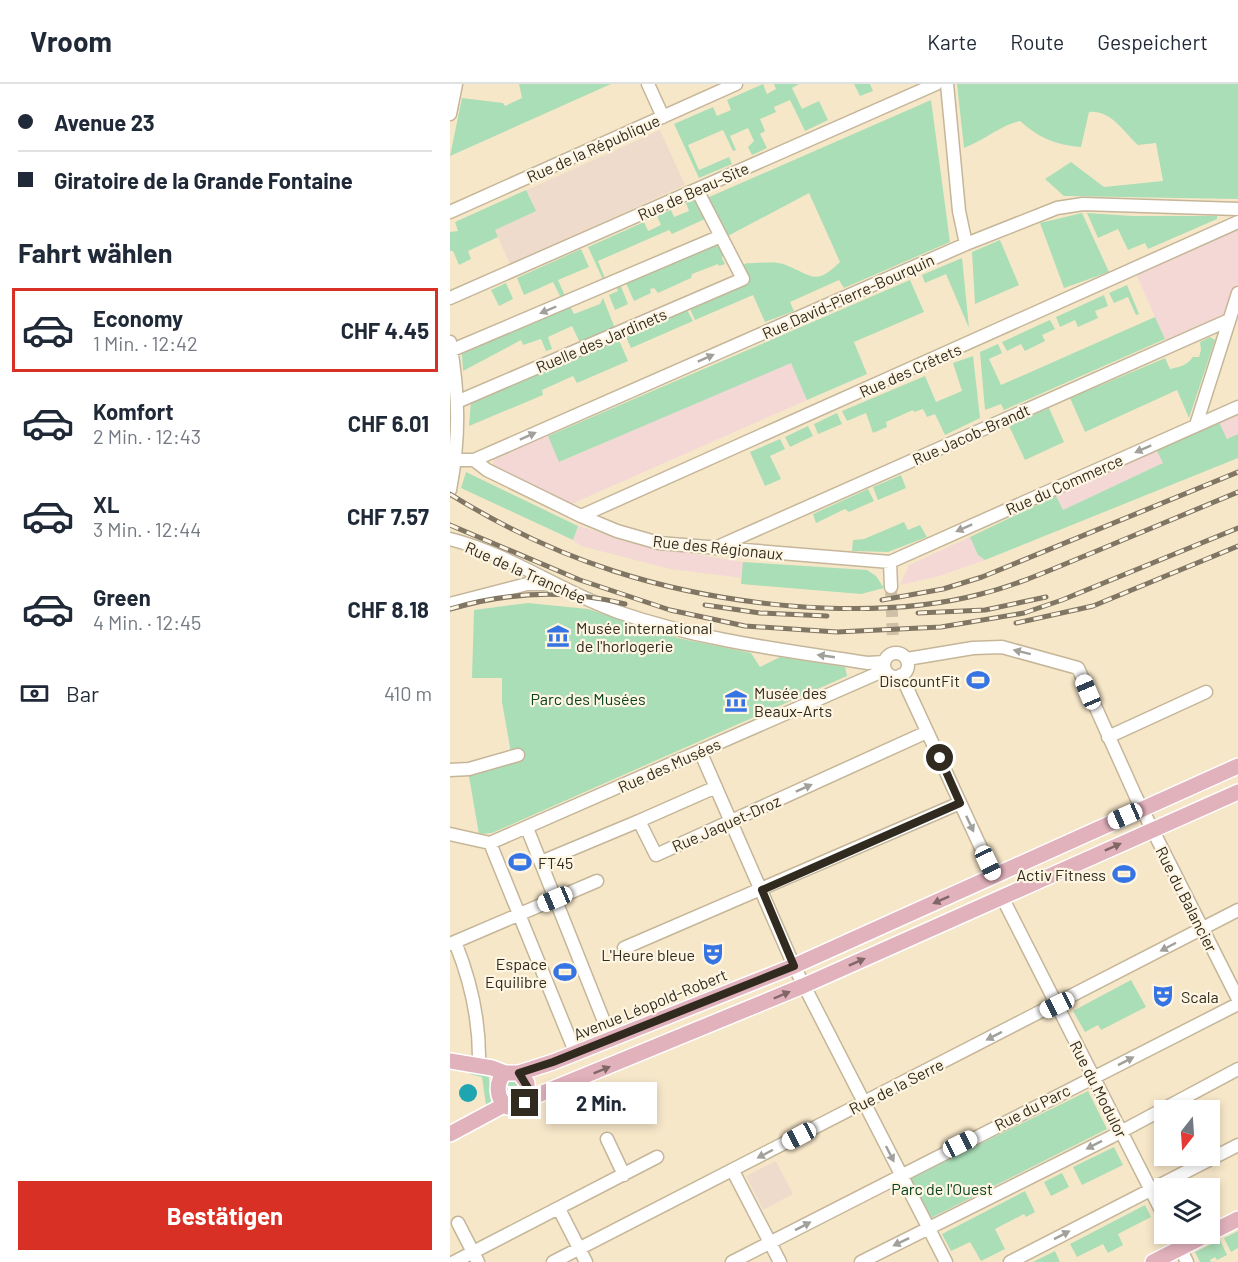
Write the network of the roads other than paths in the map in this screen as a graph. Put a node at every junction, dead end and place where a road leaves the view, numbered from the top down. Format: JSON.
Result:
{"nodes":[{"id":1,"x":456,"y":84,"type":"edge"},
{"id":2,"x":648,"y":84,"type":"edge"},
{"id":3,"x":736,"y":84,"type":"edge"},
{"id":4,"x":936,"y":84,"type":"edge"},
{"id":5,"x":947,"y":84,"type":"edge"},
{"id":6,"x":450,"y":114,"type":"edge"},
{"id":7,"x":663,"y":117,"type":"junction"},
{"id":8,"x":697,"y":190,"type":"junction"},
{"id":9,"x":1238,"y":209,"type":"edge"},
{"id":10,"x":450,"y":212,"type":"edge"},
{"id":11,"x":1238,"y":222,"type":"edge"},
{"id":12,"x":721,"y":236,"type":"junction"},
{"id":13,"x":966,"y":244,"type":"junction"},
{"id":14,"x":1238,"y":293,"type":"edge"},
{"id":15,"x":450,"y":298,"type":"edge"},
{"id":16,"x":1229,"y":320,"type":"junction"},
{"id":17,"x":451,"y":348,"type":"edge"},
{"id":18,"x":456,"y":404,"type":"edge"},
{"id":19,"x":1238,"y":407,"type":"edge"},
{"id":20,"x":1196,"y":425,"type":"junction"},
{"id":21,"x":456,"y":460,"type":"junction"},
{"id":22,"x":474,"y":460,"type":"junction"},
{"id":23,"x":450,"y":490,"type":"edge"},
{"id":24,"x":581,"y":516,"type":"junction"},
{"id":25,"x":450,"y":539,"type":"edge"},
{"id":26,"x":712,"y":548,"type":"junction"},
{"id":27,"x":890,"y":562,"type":"junction"},
{"id":28,"x":552,"y":584,"type":"junction"},
{"id":29,"x":891,"y":587,"type":"tunnel mouth"},
{"id":30,"x":450,"y":604,"type":"edge"},
{"id":31,"x":907,"y":659,"type":"junction"},
{"id":32,"x":884,"y":666,"type":"junction"},
{"id":33,"x":901,"y":675,"type":"junction"},
{"id":34,"x":1206,"y":692,"type":"dead end"},
{"id":35,"x":927,"y":732,"type":"junction"},
{"id":36,"x":1108,"y":737,"type":"junction"},
{"id":37,"x":700,"y":751,"type":"junction"},
{"id":38,"x":518,"y":754,"type":"dead end"},
{"id":39,"x":1238,"y":766,"type":"edge"},
{"id":40,"x":450,"y":770,"type":"edge"},
{"id":41,"x":716,"y":787,"type":"junction"},
{"id":42,"x":1238,"y":792,"type":"edge"},
{"id":43,"x":960,"y":803,"type":"junction"},
{"id":44,"x":1141,"y":809,"type":"junction"},
{"id":45,"x":639,"y":820,"type":"junction"},
{"id":46,"x":731,"y":820,"type":"junction"},
{"id":47,"x":527,"y":828,"type":"junction"},
{"id":48,"x":1152,"y":830,"type":"junction"},
{"id":49,"x":450,"y":834,"type":"edge"},
{"id":50,"x":490,"y":843,"type":"junction"},
{"id":51,"x":541,"y":862,"type":"junction"},
{"id":52,"x":994,"y":876,"type":"junction"},
{"id":53,"x":597,"y":881,"type":"dead end"},
{"id":54,"x":762,"y":890,"type":"junction"},
{"id":55,"x":1002,"y":897,"type":"junction"},
{"id":56,"x":555,"y":899,"type":"junction"},
{"id":57,"x":1238,"y":910,"type":"edge"},
{"id":58,"x":520,"y":914,"type":"junction"},
{"id":59,"x":1202,"y":929,"type":"junction"},
{"id":60,"x":453,"y":943,"type":"edge"},
{"id":61,"x":624,"y":948,"type":"dead end"},
{"id":62,"x":794,"y":966,"type":"junction"},
{"id":63,"x":803,"y":986,"type":"junction"},
{"id":64,"x":1238,"y":1001,"type":"edge"},
{"id":65,"x":1057,"y":1005,"type":"junction"},
{"id":66,"x":609,"y":1034,"type":"junction"},
{"id":67,"x":576,"y":1054,"type":"junction"},
{"id":68,"x":450,"y":1061,"type":"edge"},
{"id":69,"x":479,"y":1065,"type":"junction"},
{"id":70,"x":1238,"y":1069,"type":"edge"},
{"id":71,"x":512,"y":1073,"type":"junction"},
{"id":72,"x":1093,"y":1077,"type":"junction"},
{"id":73,"x":528,"y":1099,"type":"junction"},
{"id":74,"x":864,"y":1102,"type":"junction"},
{"id":75,"x":504,"y":1105,"type":"junction"},
{"id":76,"x":1120,"y":1130,"type":"junction"},
{"id":77,"x":450,"y":1134,"type":"edge"},
{"id":78,"x":607,"y":1139,"type":"dead end"},
{"id":79,"x":1238,"y":1145,"type":"edge"},
{"id":80,"x":657,"y":1157,"type":"dead end"},
{"id":81,"x":734,"y":1171,"type":"junction"},
{"id":82,"x":624,"y":1174,"type":"junction"},
{"id":83,"x":901,"y":1175,"type":"junction"},
{"id":84,"x":1150,"y":1190,"type":"junction"},
{"id":85,"x":1154,"y":1197,"type":"edge"},
{"id":86,"x":559,"y":1209,"type":"junction"},
{"id":87,"x":1238,"y":1219,"type":"edge"},
{"id":88,"x":458,"y":1223,"type":"dead end"},
{"id":89,"x":929,"y":1229,"type":"junction"},
{"id":90,"x":770,"y":1243,"type":"junction"},
{"id":91,"x":579,"y":1248,"type":"junction"},
{"id":92,"x":1184,"y":1255,"type":"edge"},
{"id":93,"x":476,"y":1257,"type":"edge"},
{"id":94,"x":453,"y":1262,"type":"edge"},
{"id":95,"x":553,"y":1262,"type":"edge"},
{"id":96,"x":586,"y":1262,"type":"edge"},
{"id":97,"x":732,"y":1262,"type":"edge"},
{"id":98,"x":780,"y":1262,"type":"edge"},
{"id":99,"x":861,"y":1262,"type":"edge"},
{"id":100,"x":946,"y":1262,"type":"edge"},
{"id":101,"x":1010,"y":1262,"type":"edge"},
{"id":102,"x":1153,"y":1262,"type":"edge"}],
"edges":[{"from":1,"to":6,"type":"street"},
{"from":2,"to":7,"type":"street"},
{"from":3,"to":7,"type":"street","name":"Rue de la République"},
{"from":4,"to":8,"type":"street","name":"Rue de Beau-Site"},
{"from":5,"to":13,"type":"street"},
{"from":7,"to":10,"type":"street","name":"Rue de la République"},
{"from":8,"to":12,"type":"street"},
{"from":8,"to":15,"type":"street","name":"Rue de Beau-Site"},
{"from":9,"to":13,"type":"street","name":"Rue David-Pierre-Bourquin"},
{"from":11,"to":24,"type":"street","name":"Rue des Crêtets"},
{"from":12,"to":17,"type":"street","one_way":true},
{"from":12,"to":18,"type":"street","name":"Ruelle des Jardinets"},
{"from":22,"to":13,"type":"street","name":"Rue David-Pierre-Bourquin","one_way":true},
{"from":14,"to":16,"type":"street"},
{"from":16,"to":20,"type":"street"},
{"from":16,"to":26,"type":"street","name":"Rue Jacob-Brandt"},
{"from":17,"to":18,"type":"street"},
{"from":18,"to":21,"type":"street"},
{"from":19,"to":20,"type":"street","name":"Rue du Commerce"},
{"from":20,"to":27,"type":"street","name":"Rue du Commerce","one_way":true},
{"from":21,"to":22,"type":"street"},
{"from":21,"to":23,"type":"street"},
{"from":22,"to":24,"type":"street","name":"Rue des Régionaux"},
{"from":24,"to":26,"type":"street","name":"Rue des Régionaux"},
{"from":25,"to":28,"type":"street","name":"Rue de la Tranchée"},
{"from":26,"to":27,"type":"street","name":"Rue des Régionaux"},
{"from":27,"to":29,"type":"street"},
{"from":28,"to":30,"type":"street"},
{"from":32,"to":28,"type":"street","name":"Rue de la Tranchée","one_way":true},
{"from":31,"to":32,"type":"street"},
{"from":31,"to":33,"type":"street"},
{"from":36,"to":31,"type":"street","one_way":true},
{"from":32,"to":33,"type":"street","name":"Rue de la Tranchée"},
{"from":32,"to":37,"type":"street","name":"Rue des Musées"},
{"from":33,"to":35,"type":"street"},
{"from":34,"to":36,"type":"street"},
{"from":35,"to":43,"type":"street"},
{"from":46,"to":35,"type":"street","name":"Rue Jaquet-Droz","one_way":true},
{"from":36,"to":44,"type":"street"},
{"from":37,"to":41,"type":"street"},
{"from":37,"to":47,"type":"street","name":"Rue des Musées"},
{"from":38,"to":40,"type":"street"},
{"from":39,"to":44,"type":"main road","name":"Avenue Léopold-Robert"},
{"from":41,"to":45,"type":"street"},
{"from":41,"to":46,"type":"street"},
{"from":42,"to":48,"type":"main road"},
{"from":43,"to":52,"type":"street","one_way":true},
{"from":43,"to":54,"type":"street"},
{"from":44,"to":48,"type":"street"},
{"from":44,"to":52,"type":"main road","name":"Avenue Léopold-Robert"},
{"from":45,"to":46,"type":"street","name":"Rue Jaquet-Droz"},
{"from":45,"to":51,"type":"street"},
{"from":46,"to":54,"type":"street"},
{"from":47,"to":50,"type":"street","name":"Rue des Musées"},
{"from":47,"to":51,"type":"street"},
{"from":55,"to":48,"type":"main road","one_way":true},
{"from":48,"to":59,"type":"street","name":"Rue du Balancier"},
{"from":49,"to":50,"type":"street"},
{"from":50,"to":58,"type":"street"},
{"from":51,"to":56,"type":"street"},
{"from":52,"to":55,"type":"main road"},
{"from":52,"to":62,"type":"main road","name":"Avenue Léopold-Robert","one_way":true},
{"from":53,"to":56,"type":"street"},
{"from":54,"to":61,"type":"street"},
{"from":54,"to":62,"type":"street"},
{"from":63,"to":55,"type":"main road","one_way":true},
{"from":55,"to":65,"type":"street","name":"Rue du Modulor"},
{"from":56,"to":58,"type":"street"},
{"from":56,"to":66,"type":"street"},
{"from":57,"to":59,"type":"street","name":"Rue de la Serre"},
{"from":58,"to":60,"type":"street"},
{"from":58,"to":67,"type":"street"},
{"from":59,"to":64,"type":"street","name":"Rue du Balancier"},
{"from":59,"to":65,"type":"street","name":"Rue de la Serre","one_way":true},
{"from":60,"to":69,"type":"street"},
{"from":62,"to":63,"type":"street"},
{"from":62,"to":66,"type":"main road","name":"Avenue Léopold-Robert"},
{"from":73,"to":63,"type":"main road","one_way":true},
{"from":63,"to":74,"type":"street"},
{"from":72,"to":64,"type":"street","name":"Rue du Parc","one_way":true},
{"from":65,"to":72,"type":"street","name":"Rue du Modulor"},
{"from":65,"to":74,"type":"street","name":"Rue de la Serre","one_way":true},
{"from":66,"to":67,"type":"main road","name":"Avenue Léopold-Robert"},
{"from":67,"to":71,"type":"main road","name":"Avenue Léopold-Robert"},
{"from":68,"to":69,"type":"main road"},
{"from":69,"to":71,"type":"main road"},
{"from":70,"to":76,"type":"street"},
{"from":71,"to":73,"type":"main road"},
{"from":71,"to":75,"type":"main road"},
{"from":72,"to":76,"type":"street","name":"Rue du Modulor"},
{"from":72,"to":83,"type":"street","name":"Rue du Parc"},
{"from":73,"to":75,"type":"main road"},
{"from":74,"to":81,"type":"street","name":"Rue de la Serre","one_way":true},
{"from":74,"to":83,"type":"street","one_way":true},
{"from":75,"to":77,"type":"main road"},
{"from":76,"to":84,"type":"street","name":"Rue du Modulor"},
{"from":76,"to":89,"type":"street","one_way":true},
{"from":78,"to":82,"type":"street"},
{"from":79,"to":84,"type":"street"},
{"from":80,"to":82,"type":"street"},
{"from":81,"to":90,"type":"street"},
{"from":81,"to":91,"type":"street","name":"Rue de la Serre"},
{"from":82,"to":86,"type":"street"},
{"from":83,"to":89,"type":"street"},
{"from":90,"to":83,"type":"street","name":"Rue du Parc","one_way":true},
{"from":84,"to":85,"type":"street","name":"Rue du Modulor"},
{"from":101,"to":84,"type":"street","one_way":true},
{"from":86,"to":91,"type":"street"},
{"from":86,"to":93,"type":"street"},
{"from":87,"to":92,"type":"main road"},
{"from":88,"to":93,"type":"street"},
{"from":89,"to":99,"type":"street","one_way":true},
{"from":89,"to":100,"type":"street"},
{"from":90,"to":97,"type":"street","name":"Rue du Parc"},
{"from":90,"to":98,"type":"street"},
{"from":91,"to":95,"type":"street","name":"Rue de la Serre"},
{"from":91,"to":96,"type":"street"},
{"from":92,"to":102,"type":"main road"},
{"from":93,"to":94,"type":"street"}]}
